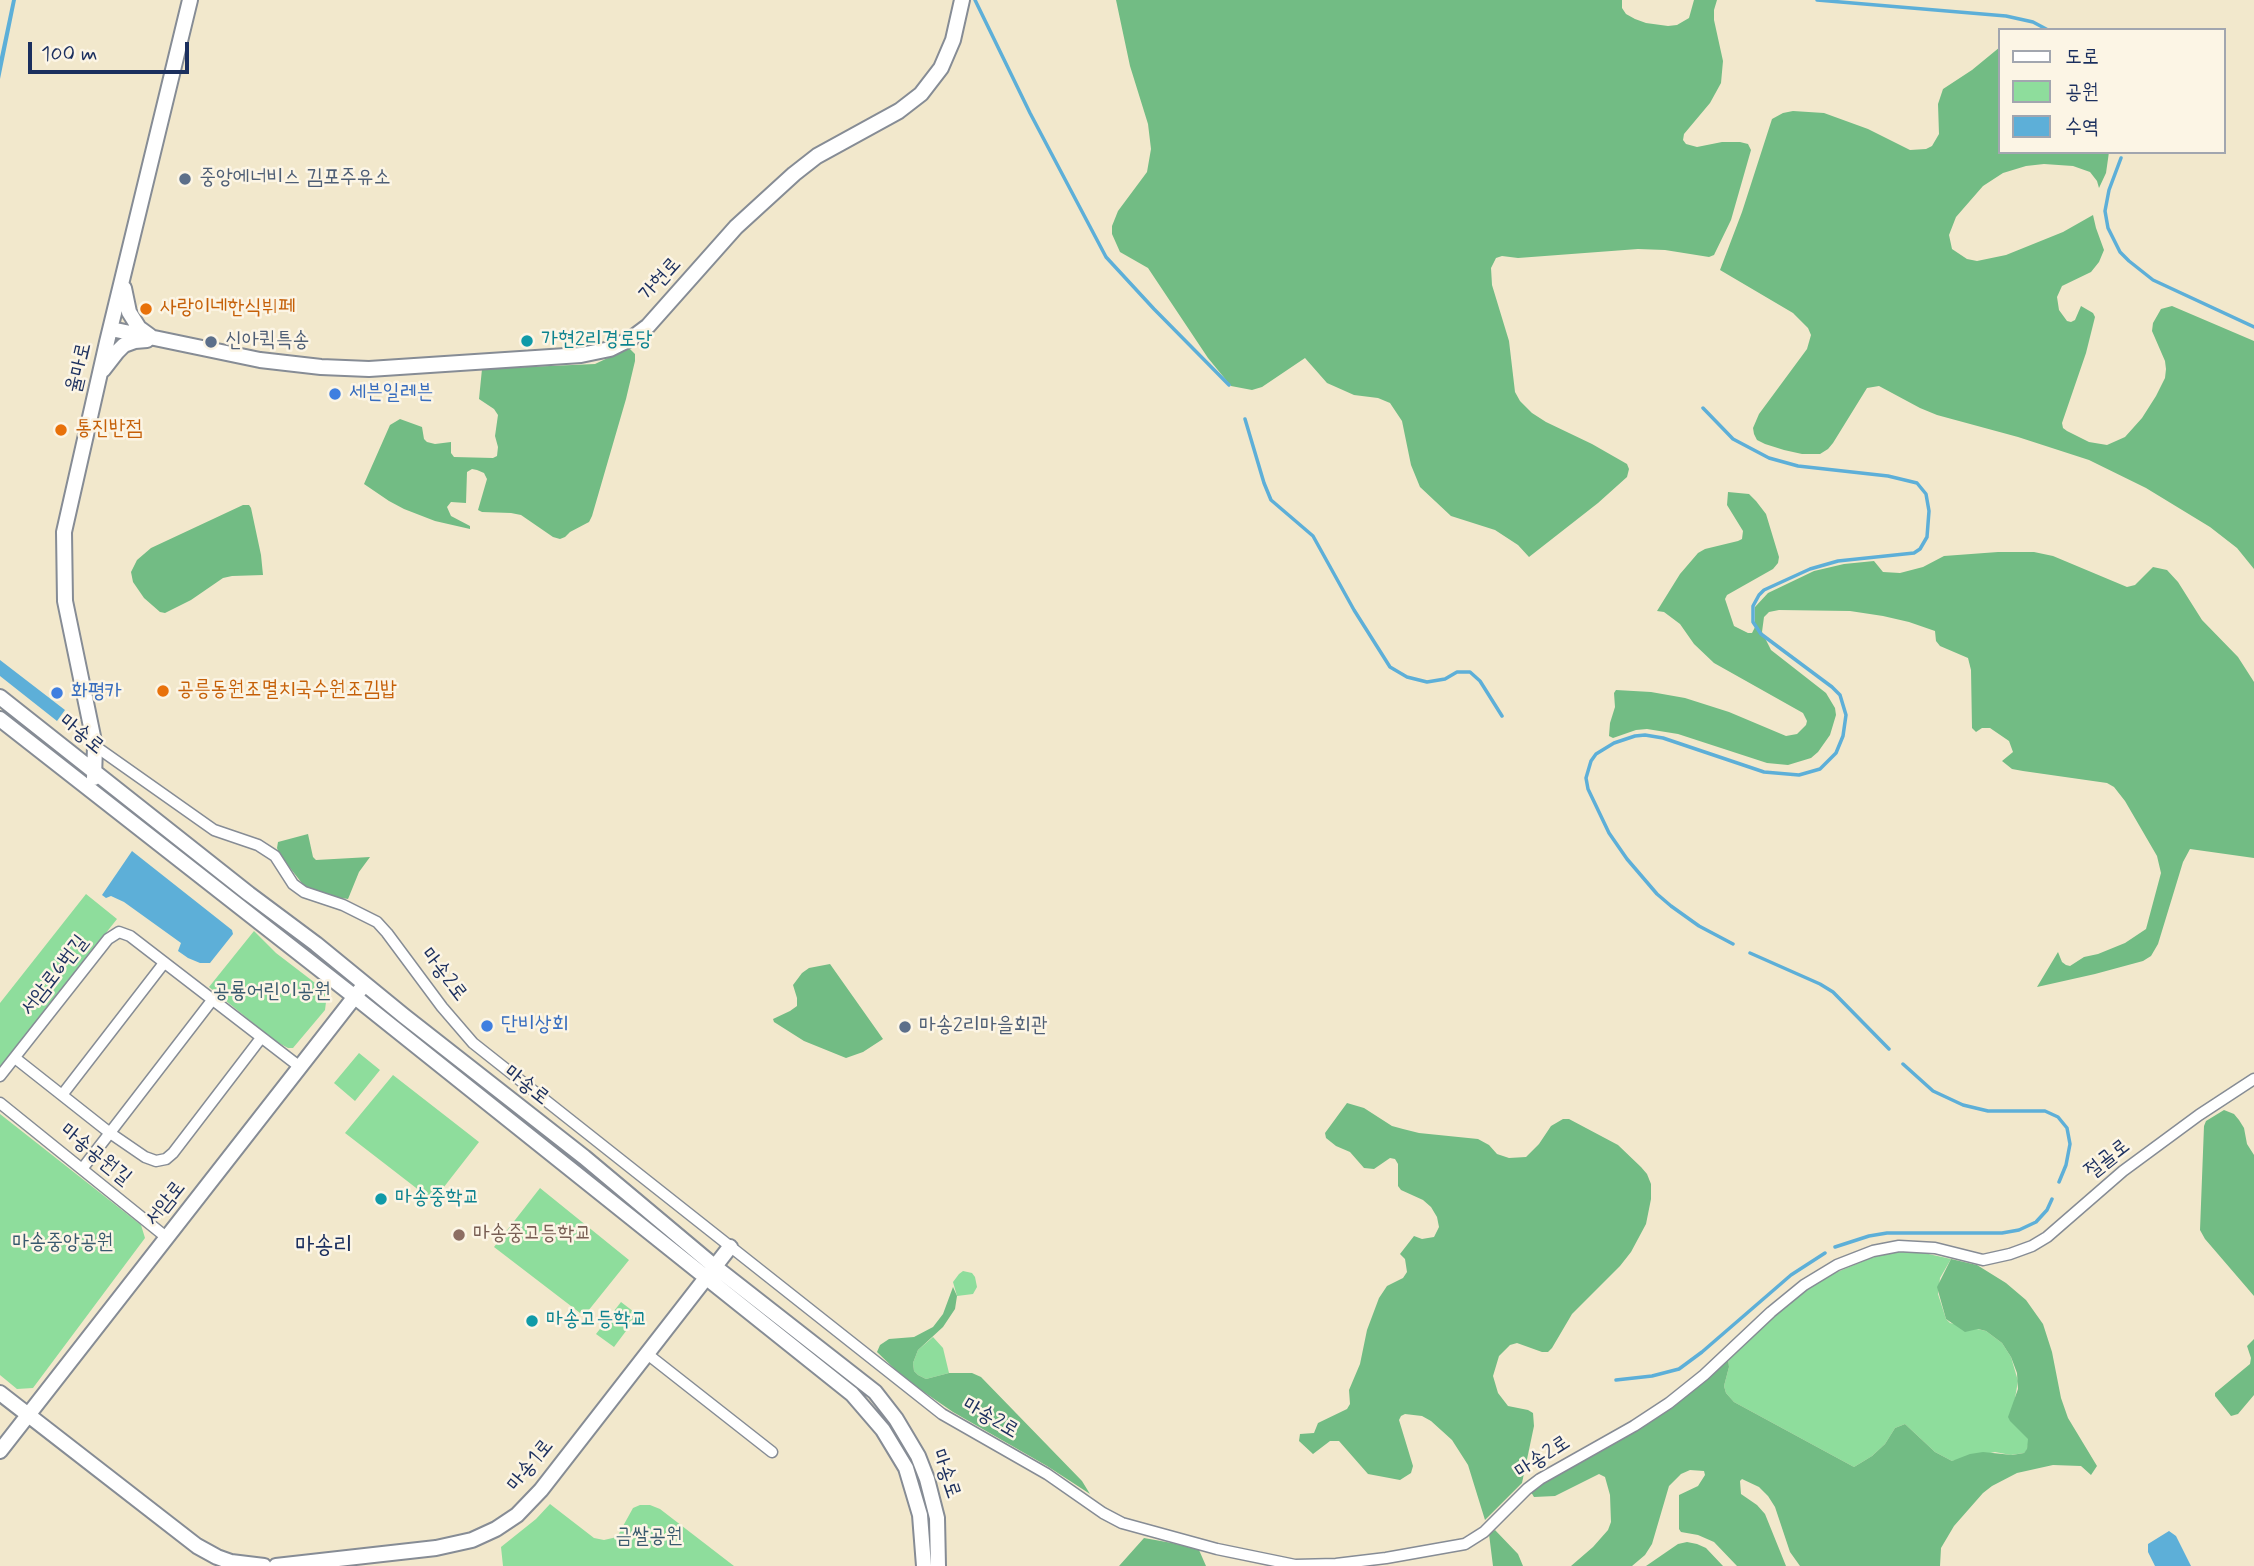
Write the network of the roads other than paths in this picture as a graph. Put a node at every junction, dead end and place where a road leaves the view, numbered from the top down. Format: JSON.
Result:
{"nodes":[{"id":1,"x":190,"y":0,"type":"edge"},
{"id":2,"x":962,"y":0,"type":"edge"},
{"id":3,"x":122,"y":281,"type":"junction"},
{"id":4,"x":111,"y":329,"type":"junction"},
{"id":5,"x":153,"y":339,"type":"junction"},
{"id":6,"x":99,"y":377,"type":"junction"},
{"id":7,"x":0,"y":697,"type":"edge"},
{"id":8,"x":0,"y":719,"type":"edge"},
{"id":9,"x":96,"y":747,"type":"junction"},
{"id":10,"x":94,"y":772,"type":"junction"},
{"id":11,"x":93,"y":791,"type":"junction"},
{"id":12,"x":164,"y":963,"type":"junction"},
{"id":13,"x":365,"y":983,"type":"junction"},
{"id":14,"x":355,"y":997,"type":"junction"},
{"id":15,"x":213,"y":999,"type":"junction"},
{"id":16,"x":261,"y":1038,"type":"junction"},
{"id":17,"x":15,"y":1058,"type":"junction"},
{"id":18,"x":300,"y":1067,"type":"junction"},
{"id":19,"x":0,"y":1076,"type":"edge"},
{"id":20,"x":2254,"y":1079,"type":"edge"},
{"id":21,"x":62,"y":1095,"type":"junction"},
{"id":22,"x":0,"y":1103,"type":"edge"},
{"id":23,"x":110,"y":1133,"type":"junction"},
{"id":24,"x":82,"y":1169,"type":"junction"},
{"id":25,"x":166,"y":1237,"type":"junction"},
{"id":26,"x":730,"y":1247,"type":"junction"},
{"id":27,"x":1983,"y":1260,"type":"joint"},
{"id":28,"x":710,"y":1271,"type":"junction"},
{"id":29,"x":646,"y":1353,"type":"junction"},
{"id":30,"x":0,"y":1393,"type":"edge"},
{"id":31,"x":29,"y":1415,"type":"junction"},
{"id":32,"x":0,"y":1451,"type":"edge"},
{"id":33,"x":772,"y":1452,"type":"dead end"},
{"id":34,"x":325,"y":1564,"type":"edge"},
{"id":35,"x":264,"y":1566,"type":"edge"},
{"id":36,"x":276,"y":1566,"type":"edge"},
{"id":37,"x":924,"y":1566,"type":"edge"},
{"id":38,"x":938,"y":1566,"type":"edge"}],
"edges":[{"from":1,"to":3,"type":"street","name":"율마로"},
{"from":2,"to":5,"type":"street","name":"가현로"},
{"from":3,"to":4,"type":"street","name":"율마로"},
{"from":3,"to":5,"type":"street"},
{"from":4,"to":5,"type":"street","name":"가현로"},
{"from":4,"to":6,"type":"street","name":"율마로"},
{"from":5,"to":6,"type":"street"},
{"from":6,"to":9,"type":"street","name":"율마로"},
{"from":7,"to":10,"type":"street","name":"마송로"},
{"from":8,"to":11,"type":"street","name":"마송로"},
{"from":9,"to":10,"type":"street","name":"율마로"},
{"from":9,"to":26,"type":"street","name":"마송2로"},
{"from":10,"to":11,"type":"street","name":"율마로"},
{"from":10,"to":13,"type":"street","name":"마송로"},
{"from":11,"to":14,"type":"street","name":"마송로"},
{"from":12,"to":15,"type":"street","name":"서암로6번길"},
{"from":12,"to":17,"type":"street","name":"서암로6번길"},
{"from":12,"to":21,"type":"street"},
{"from":13,"to":14,"type":"street","name":"서암로"},
{"from":13,"to":28,"type":"street","name":"마송로"},
{"from":14,"to":18,"type":"street","name":"서암로"},
{"from":14,"to":28,"type":"street","name":"마송로"},
{"from":15,"to":16,"type":"street","name":"서암로6번길"},
{"from":15,"to":23,"type":"street"},
{"from":16,"to":18,"type":"street","name":"서암로6번길"},
{"from":16,"to":23,"type":"street"},
{"from":17,"to":19,"type":"street","name":"서암로6번길"},
{"from":17,"to":21,"type":"street"},
{"from":18,"to":25,"type":"street","name":"서암로"},
{"from":20,"to":27,"type":"street","name":"절골로"},
{"from":21,"to":23,"type":"street"},
{"from":22,"to":24,"type":"street","name":"마송공원길"},
{"from":23,"to":24,"type":"street"},
{"from":24,"to":25,"type":"street","name":"마송공원길"},
{"from":25,"to":31,"type":"street","name":"서암로"},
{"from":26,"to":27,"type":"street","name":"마송2로"},
{"from":26,"to":28,"type":"street","name":"마송1로"},
{"from":28,"to":29,"type":"street","name":"마송1로"},
{"from":28,"to":37,"type":"street","name":"마송로"},
{"from":28,"to":38,"type":"street","name":"마송로"},
{"from":29,"to":33,"type":"street"},
{"from":29,"to":34,"type":"street","name":"마송1로"},
{"from":30,"to":31,"type":"street"},
{"from":31,"to":32,"type":"street","name":"서암로"},
{"from":31,"to":35,"type":"street"},
{"from":34,"to":36,"type":"street","name":"마송1로"}]}
